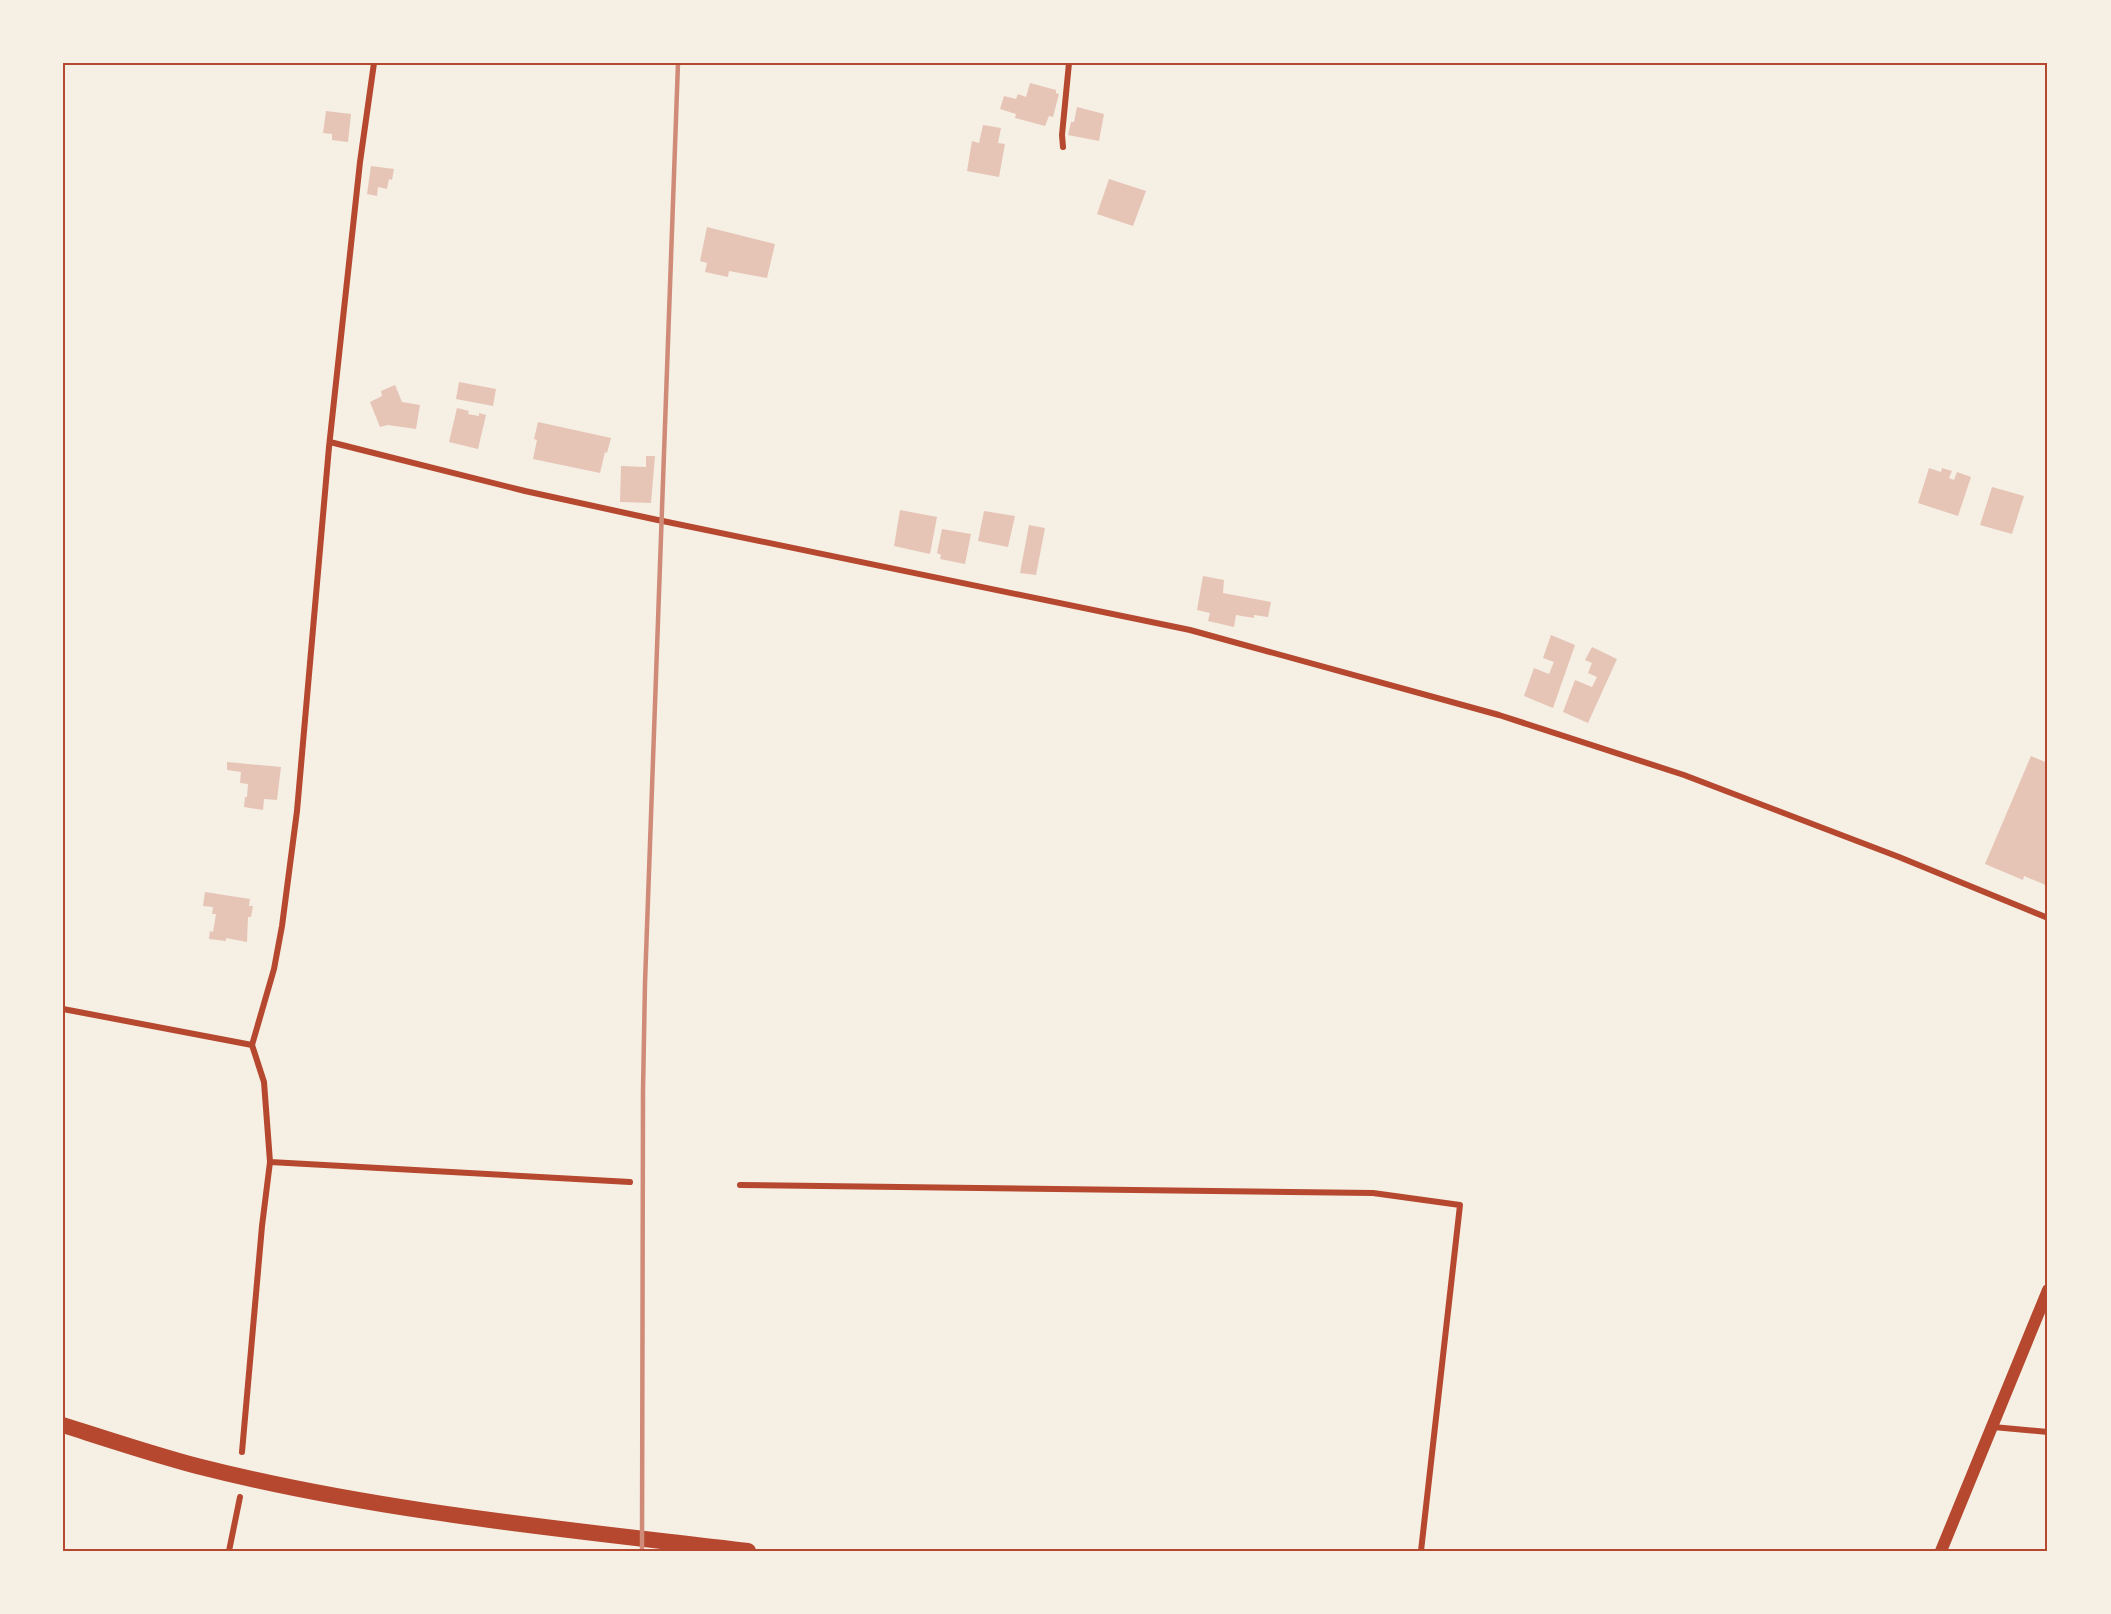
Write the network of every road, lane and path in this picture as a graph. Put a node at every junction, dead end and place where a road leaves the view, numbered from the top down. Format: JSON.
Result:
{"nodes":[{"id":1,"x":374,"y":63,"type":"edge"},
{"id":2,"x":1069,"y":63,"type":"edge"},
{"id":3,"x":1063,"y":147,"type":"dead end"},
{"id":4,"x":330,"y":442,"type":"junction"},
{"id":5,"x":2048,"y":918,"type":"edge"},
{"id":6,"x":63,"y":1009,"type":"edge"},
{"id":7,"x":252,"y":1044,"type":"junction"},
{"id":8,"x":270,"y":1162,"type":"junction"},
{"id":9,"x":630,"y":1182,"type":"dead end"},
{"id":10,"x":740,"y":1185,"type":"dead end"},
{"id":11,"x":2048,"y":1290,"type":"edge"},
{"id":12,"x":63,"y":1425,"type":"edge"},
{"id":13,"x":1993,"y":1427,"type":"junction"},
{"id":14,"x":2048,"y":1432,"type":"edge"},
{"id":15,"x":242,"y":1452,"type":"dead end"},
{"id":16,"x":240,"y":1497,"type":"dead end"},
{"id":17,"x":229,"y":1551,"type":"edge"},
{"id":18,"x":748,"y":1551,"type":"edge"},
{"id":19,"x":1421,"y":1551,"type":"edge"},
{"id":20,"x":1941,"y":1551,"type":"edge"}],
"edges":[{"from":1,"to":4,"type":"street"},
{"from":2,"to":3,"type":"street"},
{"from":4,"to":5,"type":"street"},
{"from":4,"to":7,"type":"street"},
{"from":6,"to":7,"type":"street"},
{"from":7,"to":8,"type":"street"},
{"from":8,"to":9,"type":"street"},
{"from":8,"to":15,"type":"street"},
{"from":10,"to":19,"type":"street"},
{"from":11,"to":13,"type":"main road"},
{"from":12,"to":18,"type":"highway"},
{"from":13,"to":14,"type":"street"},
{"from":13,"to":20,"type":"main road"},
{"from":16,"to":17,"type":"street"}]}
